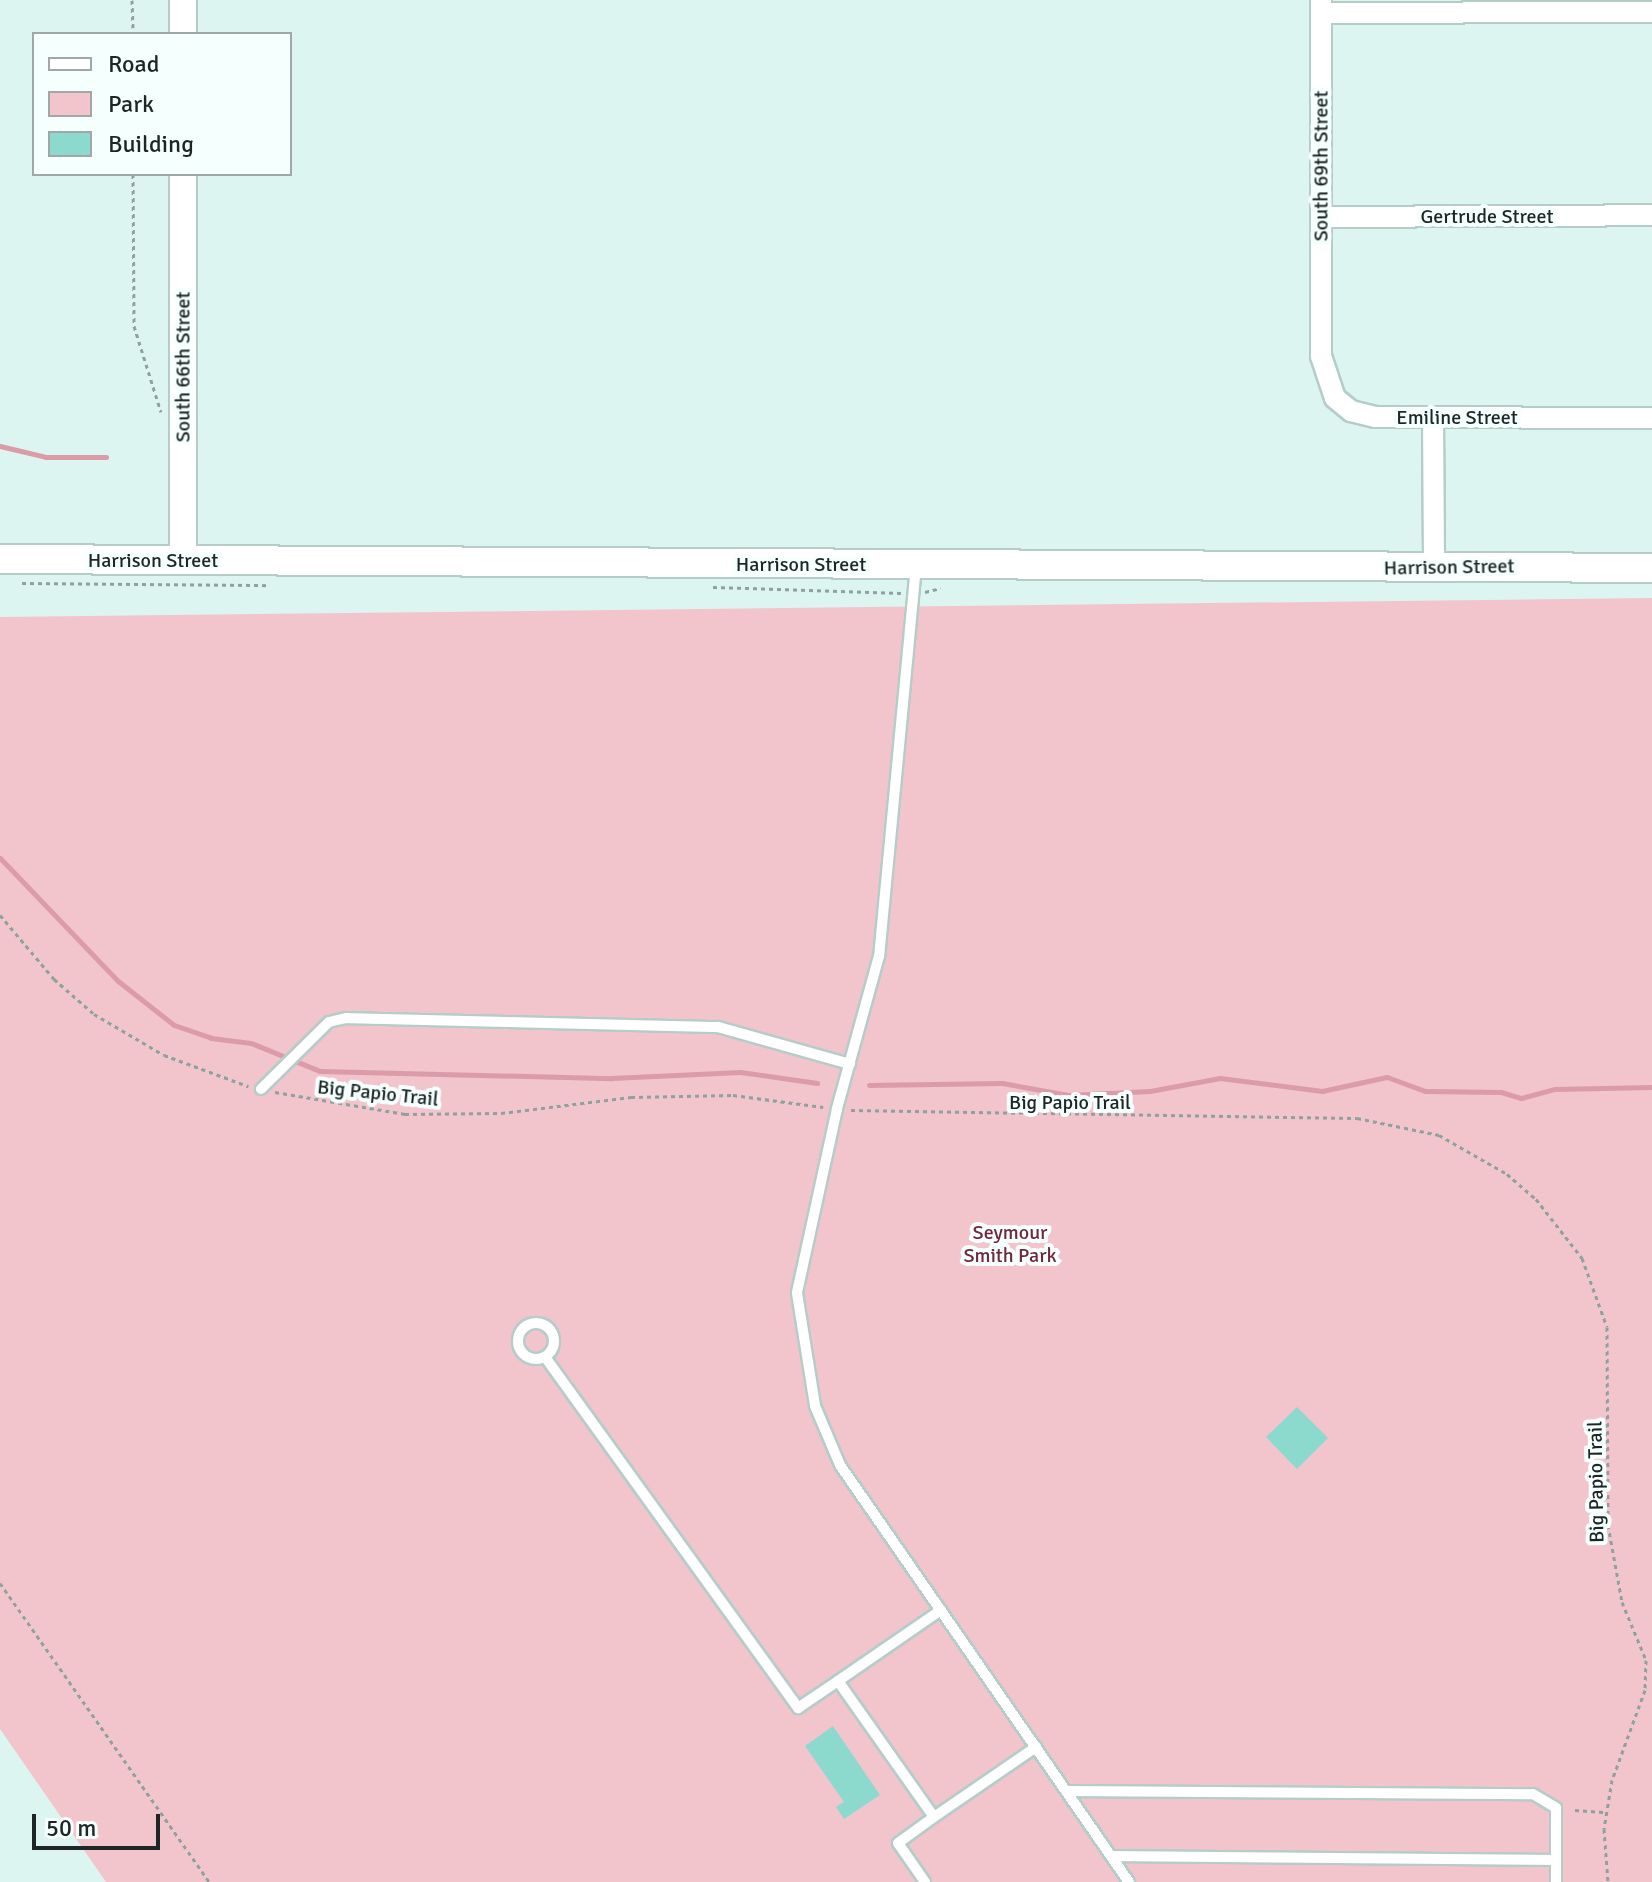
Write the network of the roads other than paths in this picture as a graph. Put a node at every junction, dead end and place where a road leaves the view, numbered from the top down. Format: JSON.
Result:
{"nodes":[{"id":1,"x":183,"y":0,"type":"edge"},
{"id":2,"x":1321,"y":6,"type":"edge"},
{"id":3,"x":1652,"y":12,"type":"edge"},
{"id":4,"x":183,"y":32,"type":"edge"},
{"id":5,"x":183,"y":176,"type":"edge"},
{"id":6,"x":1652,"y":215,"type":"edge"},
{"id":7,"x":1321,"y":217,"type":"junction"},
{"id":8,"x":1320,"y":333,"type":"joint"},
{"id":9,"x":1433,"y":417,"type":"junction"},
{"id":10,"x":1652,"y":418,"type":"edge"},
{"id":11,"x":1652,"y":558,"type":"edge"},
{"id":12,"x":0,"y":559,"type":"edge"},
{"id":13,"x":183,"y":560,"type":"junction"},
{"id":14,"x":917,"y":564,"type":"junction"},
{"id":15,"x":1601,"y":565,"type":"junction"},
{"id":16,"x":1434,"y":568,"type":"junction"},
{"id":17,"x":1652,"y":568,"type":"edge"},
{"id":18,"x":850,"y":1064,"type":"junction"},
{"id":19,"x":261,"y":1089,"type":"road end"},
{"id":20,"x":545,"y":1357,"type":"dead end"},
{"id":21,"x":941,"y":1610,"type":"junction"},
{"id":22,"x":838,"y":1681,"type":"junction"},
{"id":23,"x":1036,"y":1747,"type":"junction"},
{"id":24,"x":1066,"y":1791,"type":"junction"},
{"id":25,"x":934,"y":1817,"type":"junction"},
{"id":26,"x":1111,"y":1856,"type":"junction"},
{"id":27,"x":1556,"y":1860,"type":"junction"},
{"id":28,"x":925,"y":1882,"type":"edge"},
{"id":29,"x":1129,"y":1882,"type":"edge"},
{"id":30,"x":1556,"y":1882,"type":"edge"}],
"edges":[{"from":1,"to":4,"type":"street"},
{"from":2,"to":3,"type":"street"},
{"from":2,"to":7,"type":"street","name":"South 69th Street"},
{"from":5,"to":13,"type":"street","name":"South 66th Street"},
{"from":6,"to":7,"type":"street","name":"Gertrude Street"},
{"from":7,"to":8,"type":"street","name":"South 69th Street"},
{"from":8,"to":9,"type":"street","name":"Emiline Street"},
{"from":9,"to":10,"type":"street","name":"Emiline Street"},
{"from":9,"to":16,"type":"street"},
{"from":11,"to":15,"type":"main road","name":"Harrison Street"},
{"from":12,"to":13,"type":"main road","name":"Harrison Street"},
{"from":13,"to":14,"type":"main road","name":"Harrison Street"},
{"from":14,"to":16,"type":"main road","name":"Harrison Street"},
{"from":14,"to":18,"type":"lane"},
{"from":15,"to":16,"type":"main road","name":"Harrison Street"},
{"from":15,"to":17,"type":"main road","name":"Harrison Street"},
{"from":18,"to":19,"type":"lane"},
{"from":18,"to":21,"type":"lane"},
{"from":20,"to":22,"type":"lane"},
{"from":21,"to":22,"type":"lane"},
{"from":21,"to":23,"type":"lane"},
{"from":22,"to":25,"type":"lane"},
{"from":23,"to":24,"type":"lane"},
{"from":23,"to":25,"type":"lane"},
{"from":24,"to":26,"type":"lane"},
{"from":24,"to":27,"type":"lane"},
{"from":25,"to":28,"type":"lane"},
{"from":26,"to":27,"type":"lane"},
{"from":26,"to":29,"type":"lane"},
{"from":27,"to":30,"type":"lane"}]}
